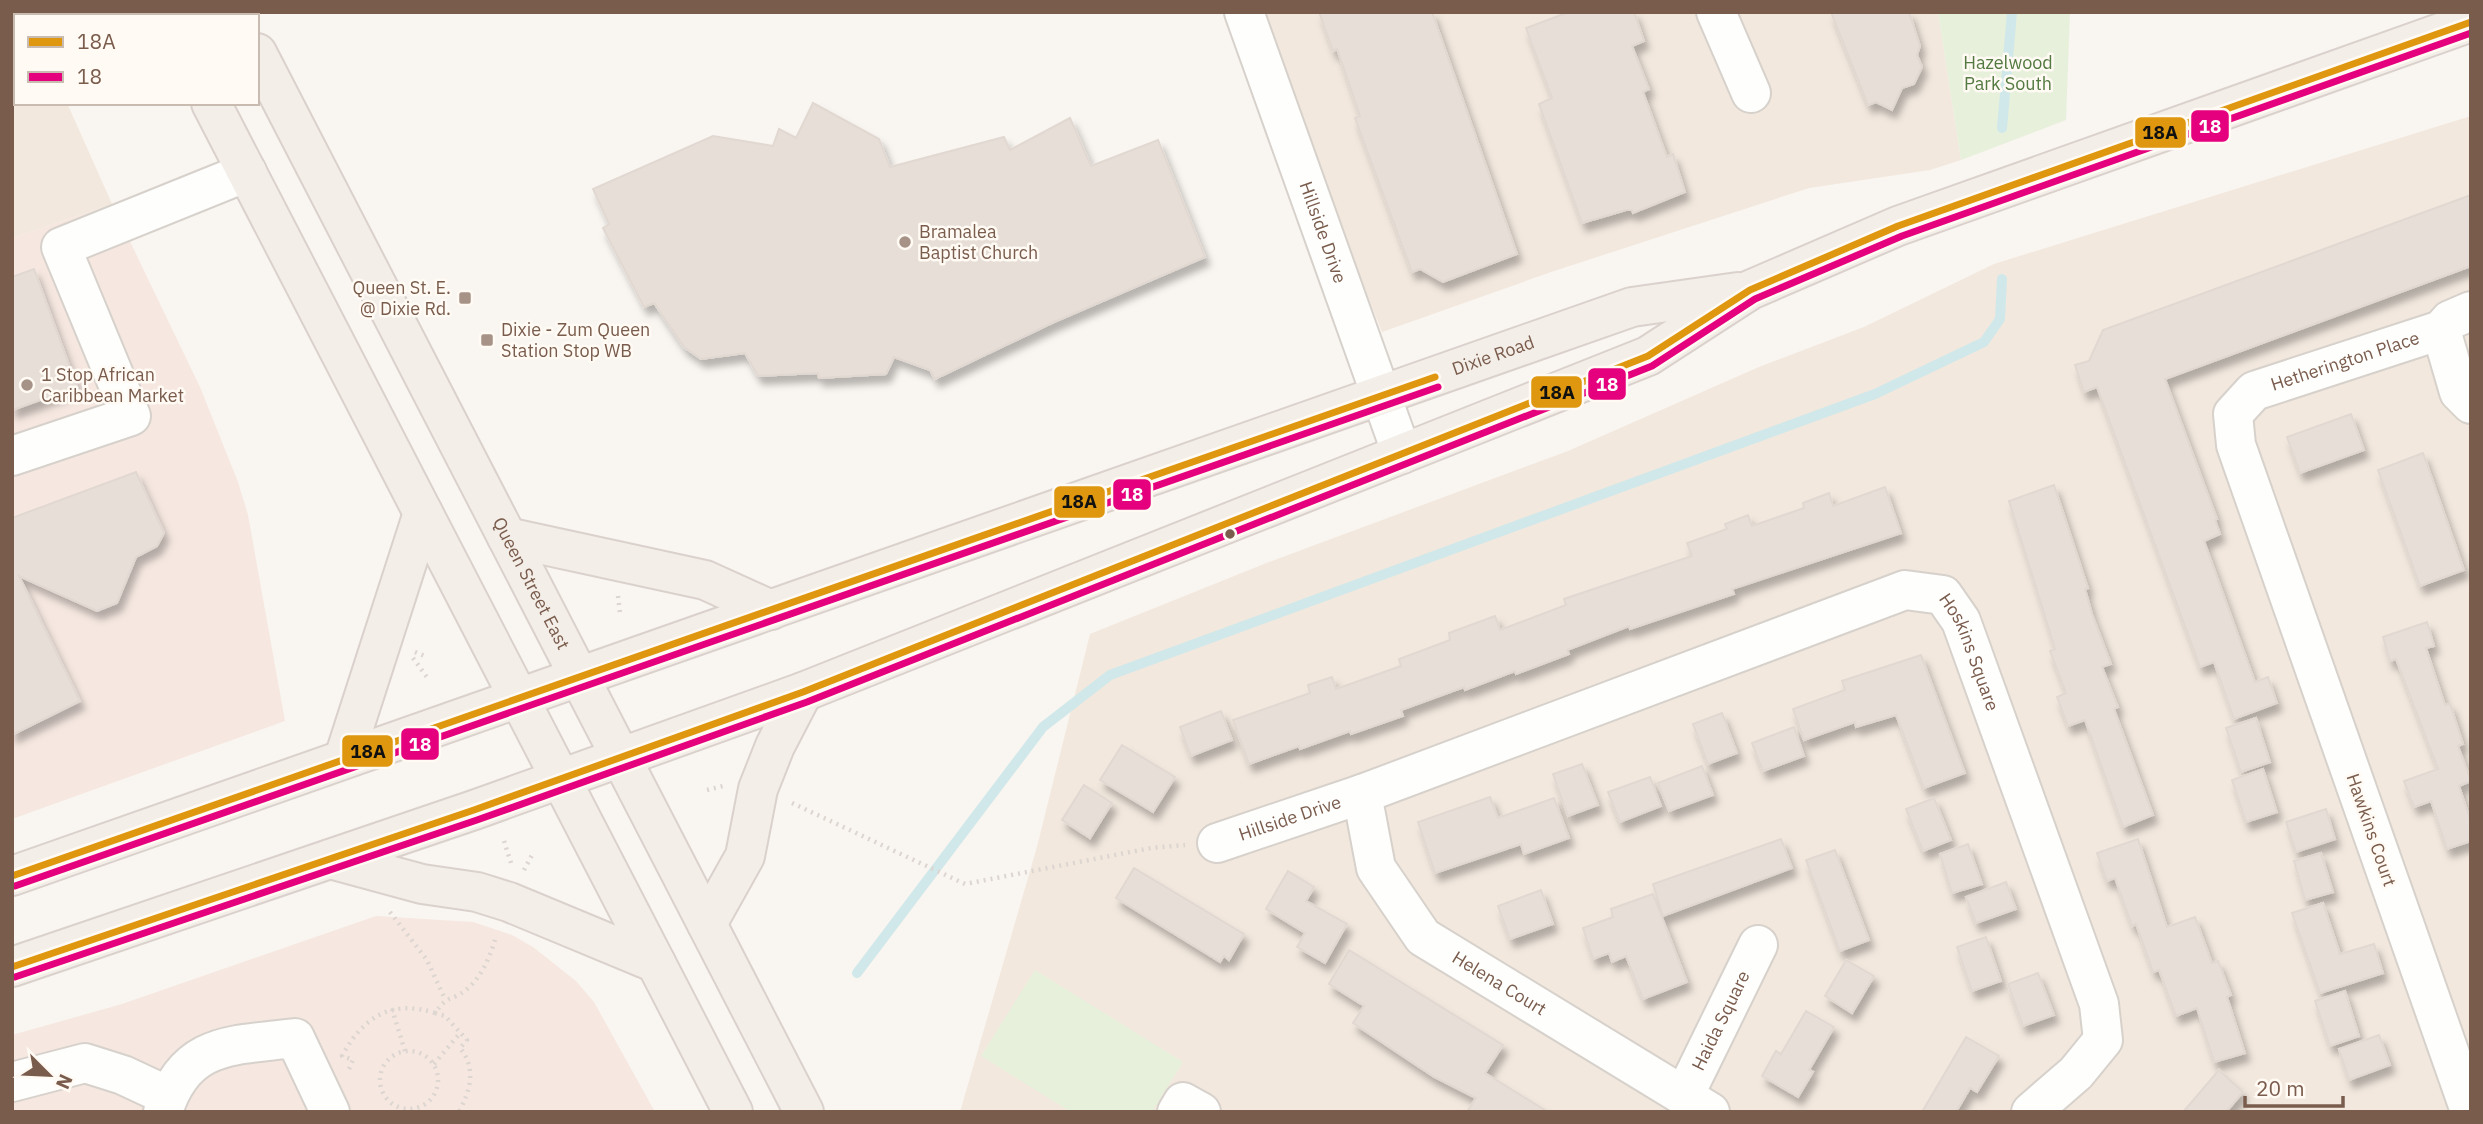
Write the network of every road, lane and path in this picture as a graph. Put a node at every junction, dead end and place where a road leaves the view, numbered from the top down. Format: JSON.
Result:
{"nodes":[{"id":1,"x":1244,"y":12,"type":"edge"},
{"id":2,"x":1716,"y":12,"type":"edge"},
{"id":3,"x":2471,"y":22,"type":"edge"},
{"id":4,"x":259,"y":57,"type":"edge"},
{"id":5,"x":1751,"y":93,"type":"dead end"},
{"id":6,"x":212,"y":105,"type":"edge"},
{"id":7,"x":247,"y":172,"type":"junction"},
{"id":8,"x":1751,"y":290,"type":"junction"},
{"id":9,"x":2456,"y":320,"type":"edge"},
{"id":10,"x":1380,"y":397,"type":"junction"},
{"id":11,"x":2471,"y":404,"type":"edge"},
{"id":12,"x":1402,"y":454,"type":"junction"},
{"id":13,"x":12,"y":456,"type":"edge"},
{"id":14,"x":423,"y":513,"type":"junction"},
{"id":15,"x":507,"y":537,"type":"junction"},
{"id":16,"x":2273,"y":550,"type":"joint"},
{"id":17,"x":771,"y":610,"type":"junction"},
{"id":18,"x":427,"y":657,"type":"dead end"},
{"id":19,"x":579,"y":677,"type":"junction"},
{"id":20,"x":429,"y":680,"type":"dead end"},
{"id":21,"x":803,"y":692,"type":"junction"},
{"id":22,"x":518,"y":698,"type":"junction"},
{"id":23,"x":344,"y":758,"type":"junction"},
{"id":24,"x":621,"y":758,"type":"junction"},
{"id":25,"x":561,"y":779,"type":"junction"},
{"id":26,"x":1362,"y":794,"type":"junction"},
{"id":27,"x":790,"y":803,"type":"dead end"},
{"id":28,"x":1217,"y":843,"type":"joint"},
{"id":29,"x":330,"y":859,"type":"junction"},
{"id":30,"x":12,"y":876,"type":"edge"},
{"id":31,"x":390,"y":912,"type":"dead end"},
{"id":32,"x":707,"y":924,"type":"junction"},
{"id":33,"x":499,"y":925,"type":"dead end"},
{"id":34,"x":1758,"y":945,"type":"dead end"},
{"id":35,"x":656,"y":963,"type":"junction"},
{"id":36,"x":12,"y":967,"type":"edge"},
{"id":37,"x":445,"y":999,"type":"junction"},
{"id":38,"x":392,"y":1009,"type":"junction"},
{"id":39,"x":435,"y":1013,"type":"junction"},
{"id":40,"x":461,"y":1032,"type":"junction"},
{"id":41,"x":405,"y":1051,"type":"junction"},
{"id":42,"x":353,"y":1060,"type":"dead end"},
{"id":43,"x":434,"y":1064,"type":"junction"},
{"id":44,"x":12,"y":1082,"type":"edge"},
{"id":45,"x":165,"y":1104,"type":"edge"},
{"id":46,"x":1697,"y":1104,"type":"edge"},
{"id":47,"x":400,"y":1110,"type":"edge"},
{"id":48,"x":2469,"y":1111,"type":"edge"},
{"id":49,"x":330,"y":1112,"type":"edge"},
{"id":50,"x":459,"y":1112,"type":"edge"},
{"id":51,"x":733,"y":1112,"type":"edge"},
{"id":52,"x":804,"y":1112,"type":"edge"},
{"id":53,"x":1177,"y":1112,"type":"edge"},
{"id":54,"x":1201,"y":1112,"type":"edge"},
{"id":55,"x":2031,"y":1112,"type":"edge"}],
"edges":[{"from":1,"to":10,"type":"street","name":"Hillside Drive"},
{"from":2,"to":5,"type":"street"},
{"from":3,"to":8,"type":"main road","name":"Dixie Road"},
{"from":4,"to":15,"type":"main road","name":"Queen Street East"},
{"from":6,"to":7,"type":"main road"},
{"from":7,"to":13,"type":"street"},
{"from":7,"to":14,"type":"main road"},
{"from":8,"to":10,"type":"main road","name":"Dixie Road"},
{"from":8,"to":12,"type":"main road","name":"Dixie Road"},
{"from":9,"to":11,"type":"street","name":"Hetherington Place"},
{"from":9,"to":16,"type":"street","name":"Hetherington Place"},
{"from":10,"to":12,"type":"street","name":"Hillside Drive"},
{"from":10,"to":17,"type":"main road","name":"Dixie Road"},
{"from":12,"to":21,"type":"main road","name":"Dixie Road"},
{"from":14,"to":22,"type":"main road"},
{"from":14,"to":23,"type":"main road"},
{"from":15,"to":17,"type":"main road"},
{"from":15,"to":19,"type":"main road","name":"Queen Street East"},
{"from":16,"to":48,"type":"street","name":"Hawkins Court"},
{"from":17,"to":19,"type":"main road","name":"Dixie Road"},
{"from":18,"to":20,"type":"path"},
{"from":19,"to":22,"type":"main road","name":"Dixie Road"},
{"from":19,"to":24,"type":"main road","name":"Queen Street East"},
{"from":21,"to":24,"type":"main road","name":"Dixie Road"},
{"from":21,"to":32,"type":"main road"},
{"from":22,"to":23,"type":"main road","name":"Dixie Road"},
{"from":22,"to":25,"type":"main road"},
{"from":23,"to":30,"type":"main road","name":"Dixie Road"},
{"from":24,"to":25,"type":"main road","name":"Dixie Road"},
{"from":24,"to":32,"type":"main road","name":"Queen Street East"},
{"from":25,"to":29,"type":"main road","name":"Dixie Road"},
{"from":25,"to":35,"type":"main road"},
{"from":26,"to":28,"type":"street","name":"Hillside Drive"},
{"from":26,"to":46,"type":"street","name":"Helena Court"},
{"from":26,"to":55,"type":"street","name":"Hoskins Square"},
{"from":27,"to":28,"type":"path"},
{"from":29,"to":35,"type":"main road"},
{"from":29,"to":36,"type":"main road","name":"Dixie Road"},
{"from":31,"to":37,"type":"path"},
{"from":32,"to":52,"type":"main road","name":"Queen Street East"},
{"from":33,"to":37,"type":"path"},
{"from":34,"to":46,"type":"street","name":"Haida Square"},
{"from":35,"to":51,"type":"main road"},
{"from":37,"to":39,"type":"path"},
{"from":38,"to":39,"type":"path"},
{"from":38,"to":41,"type":"path"},
{"from":38,"to":42,"type":"path"},
{"from":39,"to":40,"type":"path"},
{"from":40,"to":43,"type":"path"},
{"from":40,"to":50,"type":"path"},
{"from":41,"to":43,"type":"path"},
{"from":41,"to":47,"type":"path"},
{"from":43,"to":47,"type":"path"},
{"from":44,"to":45,"type":"street"},
{"from":45,"to":49,"type":"street"},
{"from":53,"to":54,"type":"street"}]}
